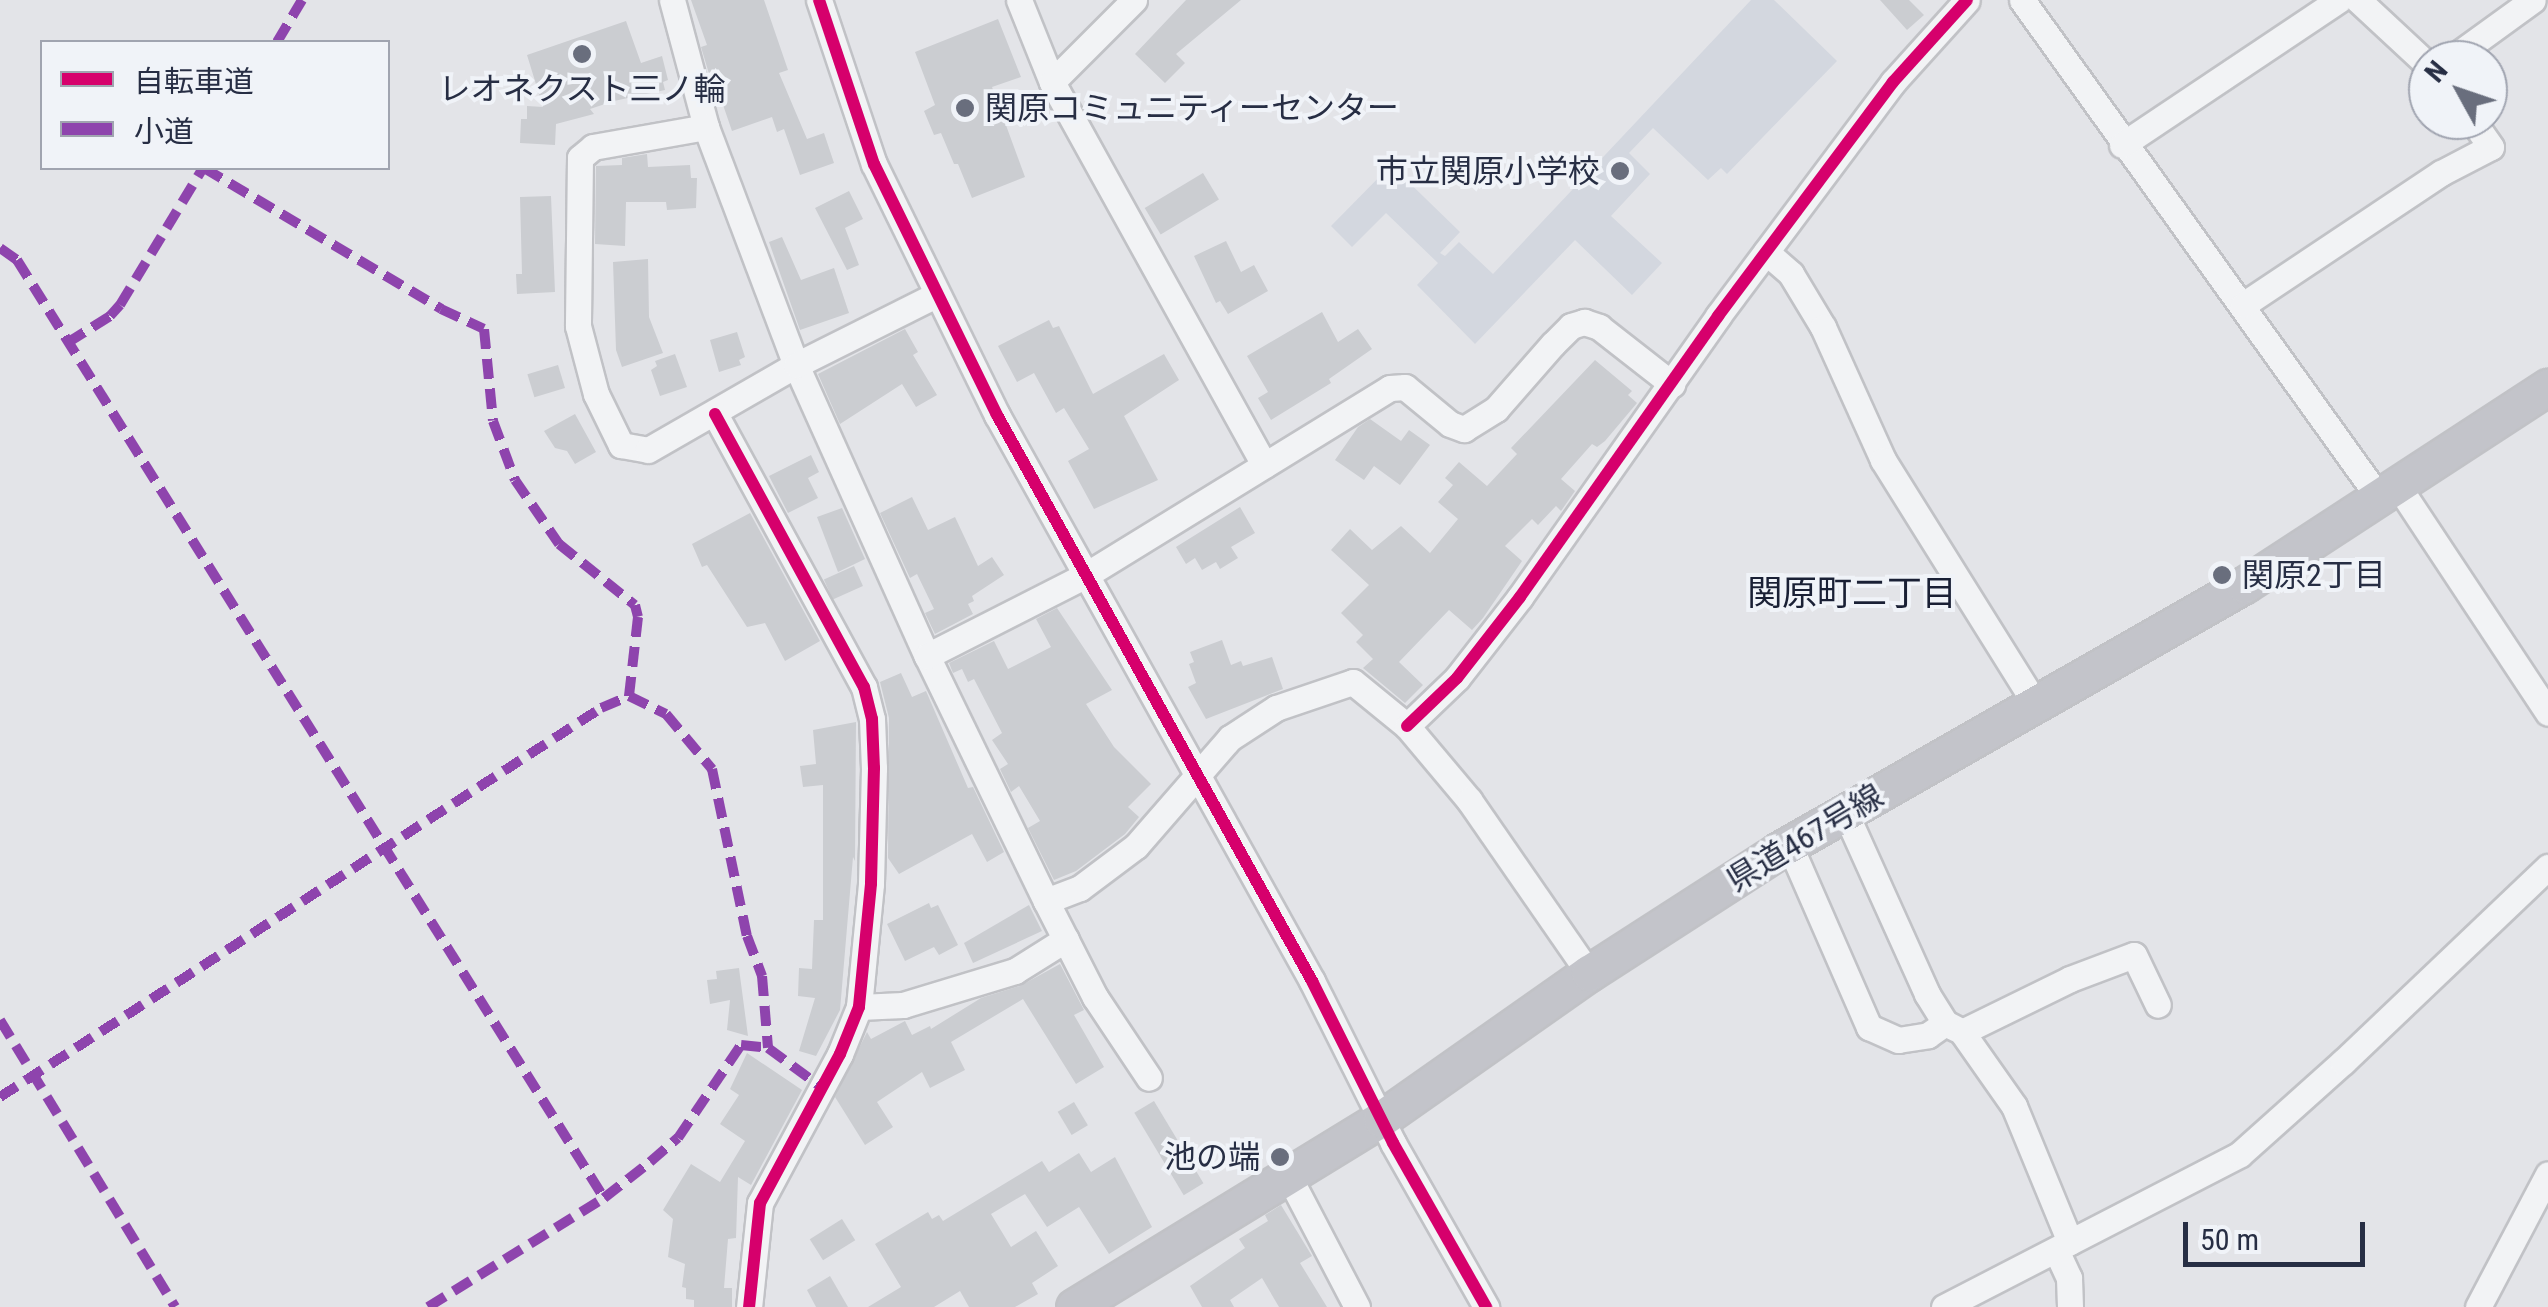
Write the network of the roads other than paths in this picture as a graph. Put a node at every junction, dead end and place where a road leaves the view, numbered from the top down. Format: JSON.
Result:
{"nodes":[{"id":1,"x":672,"y":0,"type":"edge"},
{"id":2,"x":819,"y":0,"type":"edge"},
{"id":3,"x":1019,"y":0,"type":"edge"},
{"id":4,"x":1134,"y":0,"type":"edge"},
{"id":5,"x":1967,"y":0,"type":"edge"},
{"id":6,"x":2022,"y":0,"type":"edge"},
{"id":7,"x":2339,"y":0,"type":"edge"},
{"id":8,"x":2358,"y":0,"type":"edge"},
{"id":9,"x":2533,"y":0,"type":"edge"},
{"id":10,"x":2478,"y":40,"type":"edge"},
{"id":11,"x":2408,"y":46,"type":"edge"},
{"id":12,"x":1052,"y":82,"type":"junction"},
{"id":13,"x":706,"y":128,"type":"junction"},
{"id":14,"x":2487,"y":140,"type":"edge"},
{"id":15,"x":2122,"y":146,"type":"junction"},
{"id":16,"x":1766,"y":252,"type":"junction"},
{"id":17,"x":936,"y":295,"type":"junction"},
{"id":18,"x":2243,"y":305,"type":"junction"},
{"id":19,"x":796,"y":365,"type":"junction"},
{"id":20,"x":1672,"y":384,"type":"junction"},
{"id":21,"x":2548,"y":386,"type":"edge"},
{"id":22,"x":715,"y":414,"type":"junction"},
{"id":23,"x":1264,"y":465,"type":"junction"},
{"id":24,"x":2389,"y":492,"type":"junction"},
{"id":25,"x":1086,"y":575,"type":"junction"},
{"id":26,"x":927,"y":656,"type":"junction"},
{"id":27,"x":2036,"y":705,"type":"junction"},
{"id":28,"x":2548,"y":713,"type":"edge"},
{"id":29,"x":1407,"y":726,"type":"junction"},
{"id":30,"x":1196,"y":776,"type":"junction"},
{"id":31,"x":1845,"y":812,"type":"junction"},
{"id":32,"x":1789,"y":844,"type":"junction"},
{"id":33,"x":2548,"y":867,"type":"edge"},
{"id":34,"x":1046,"y":901,"type":"junction"},
{"id":35,"x":1066,"y":939,"type":"junction"},
{"id":36,"x":1589,"y":973,"type":"junction"},
{"id":37,"x":2158,"y":1006,"type":"dead end"},
{"id":38,"x":859,"y":1007,"type":"junction"},
{"id":39,"x":1953,"y":1027,"type":"junction"},
{"id":40,"x":1150,"y":1078,"type":"dead end"},
{"id":41,"x":1381,"y":1119,"type":"junction"},
{"id":42,"x":1288,"y":1174,"type":"junction"},
{"id":43,"x":2548,"y":1174,"type":"edge"},
{"id":44,"x":2063,"y":1246,"type":"junction"},
{"id":45,"x":748,"y":1307,"type":"edge"},
{"id":46,"x":1074,"y":1307,"type":"edge"},
{"id":47,"x":1357,"y":1307,"type":"edge"},
{"id":48,"x":1486,"y":1307,"type":"edge"},
{"id":49,"x":1944,"y":1307,"type":"edge"},
{"id":50,"x":2070,"y":1307,"type":"edge"},
{"id":51,"x":2478,"y":1307,"type":"edge"}],
"edges":[{"from":1,"to":13,"type":"street"},
{"from":2,"to":17,"type":"street"},
{"from":3,"to":12,"type":"street"},
{"from":4,"to":12,"type":"street"},
{"from":5,"to":16,"type":"street"},
{"from":6,"to":15,"type":"street"},
{"from":7,"to":15,"type":"street"},
{"from":8,"to":11,"type":"street"},
{"from":9,"to":10,"type":"street"},
{"from":12,"to":23,"type":"street"},
{"from":13,"to":19,"type":"street"},
{"from":13,"to":22,"type":"street"},
{"from":14,"to":18,"type":"street"},
{"from":15,"to":18,"type":"street"},
{"from":16,"to":20,"type":"street"},
{"from":16,"to":27,"type":"street"},
{"from":17,"to":19,"type":"street"},
{"from":17,"to":25,"type":"street"},
{"from":18,"to":24,"type":"street"},
{"from":19,"to":22,"type":"street"},
{"from":19,"to":26,"type":"street"},
{"from":20,"to":23,"type":"street"},
{"from":20,"to":29,"type":"street"},
{"from":21,"to":24,"type":"main road","name":"県道467号線"},
{"from":22,"to":38,"type":"street"},
{"from":23,"to":25,"type":"street"},
{"from":24,"to":27,"type":"main road","name":"県道467号線"},
{"from":24,"to":28,"type":"street"},
{"from":25,"to":26,"type":"street"},
{"from":25,"to":30,"type":"street"},
{"from":26,"to":34,"type":"street"},
{"from":27,"to":31,"type":"main road","name":"県道467号線"},
{"from":29,"to":30,"type":"street"},
{"from":29,"to":36,"type":"street"},
{"from":30,"to":34,"type":"street"},
{"from":30,"to":41,"type":"street"},
{"from":31,"to":32,"type":"main road","name":"県道467号線"},
{"from":31,"to":39,"type":"street"},
{"from":32,"to":36,"type":"main road","name":"県道467号線"},
{"from":32,"to":39,"type":"street"},
{"from":33,"to":44,"type":"street"},
{"from":34,"to":35,"type":"street"},
{"from":35,"to":38,"type":"street"},
{"from":35,"to":40,"type":"street"},
{"from":36,"to":41,"type":"main road","name":"県道467号線"},
{"from":37,"to":39,"type":"street"},
{"from":38,"to":45,"type":"street"},
{"from":39,"to":44,"type":"street"},
{"from":41,"to":42,"type":"main road","name":"県道467号線"},
{"from":41,"to":48,"type":"street"},
{"from":42,"to":46,"type":"main road","name":"県道467号線"},
{"from":42,"to":47,"type":"street"},
{"from":43,"to":51,"type":"street"},
{"from":44,"to":49,"type":"street"},
{"from":44,"to":50,"type":"street"}]}
